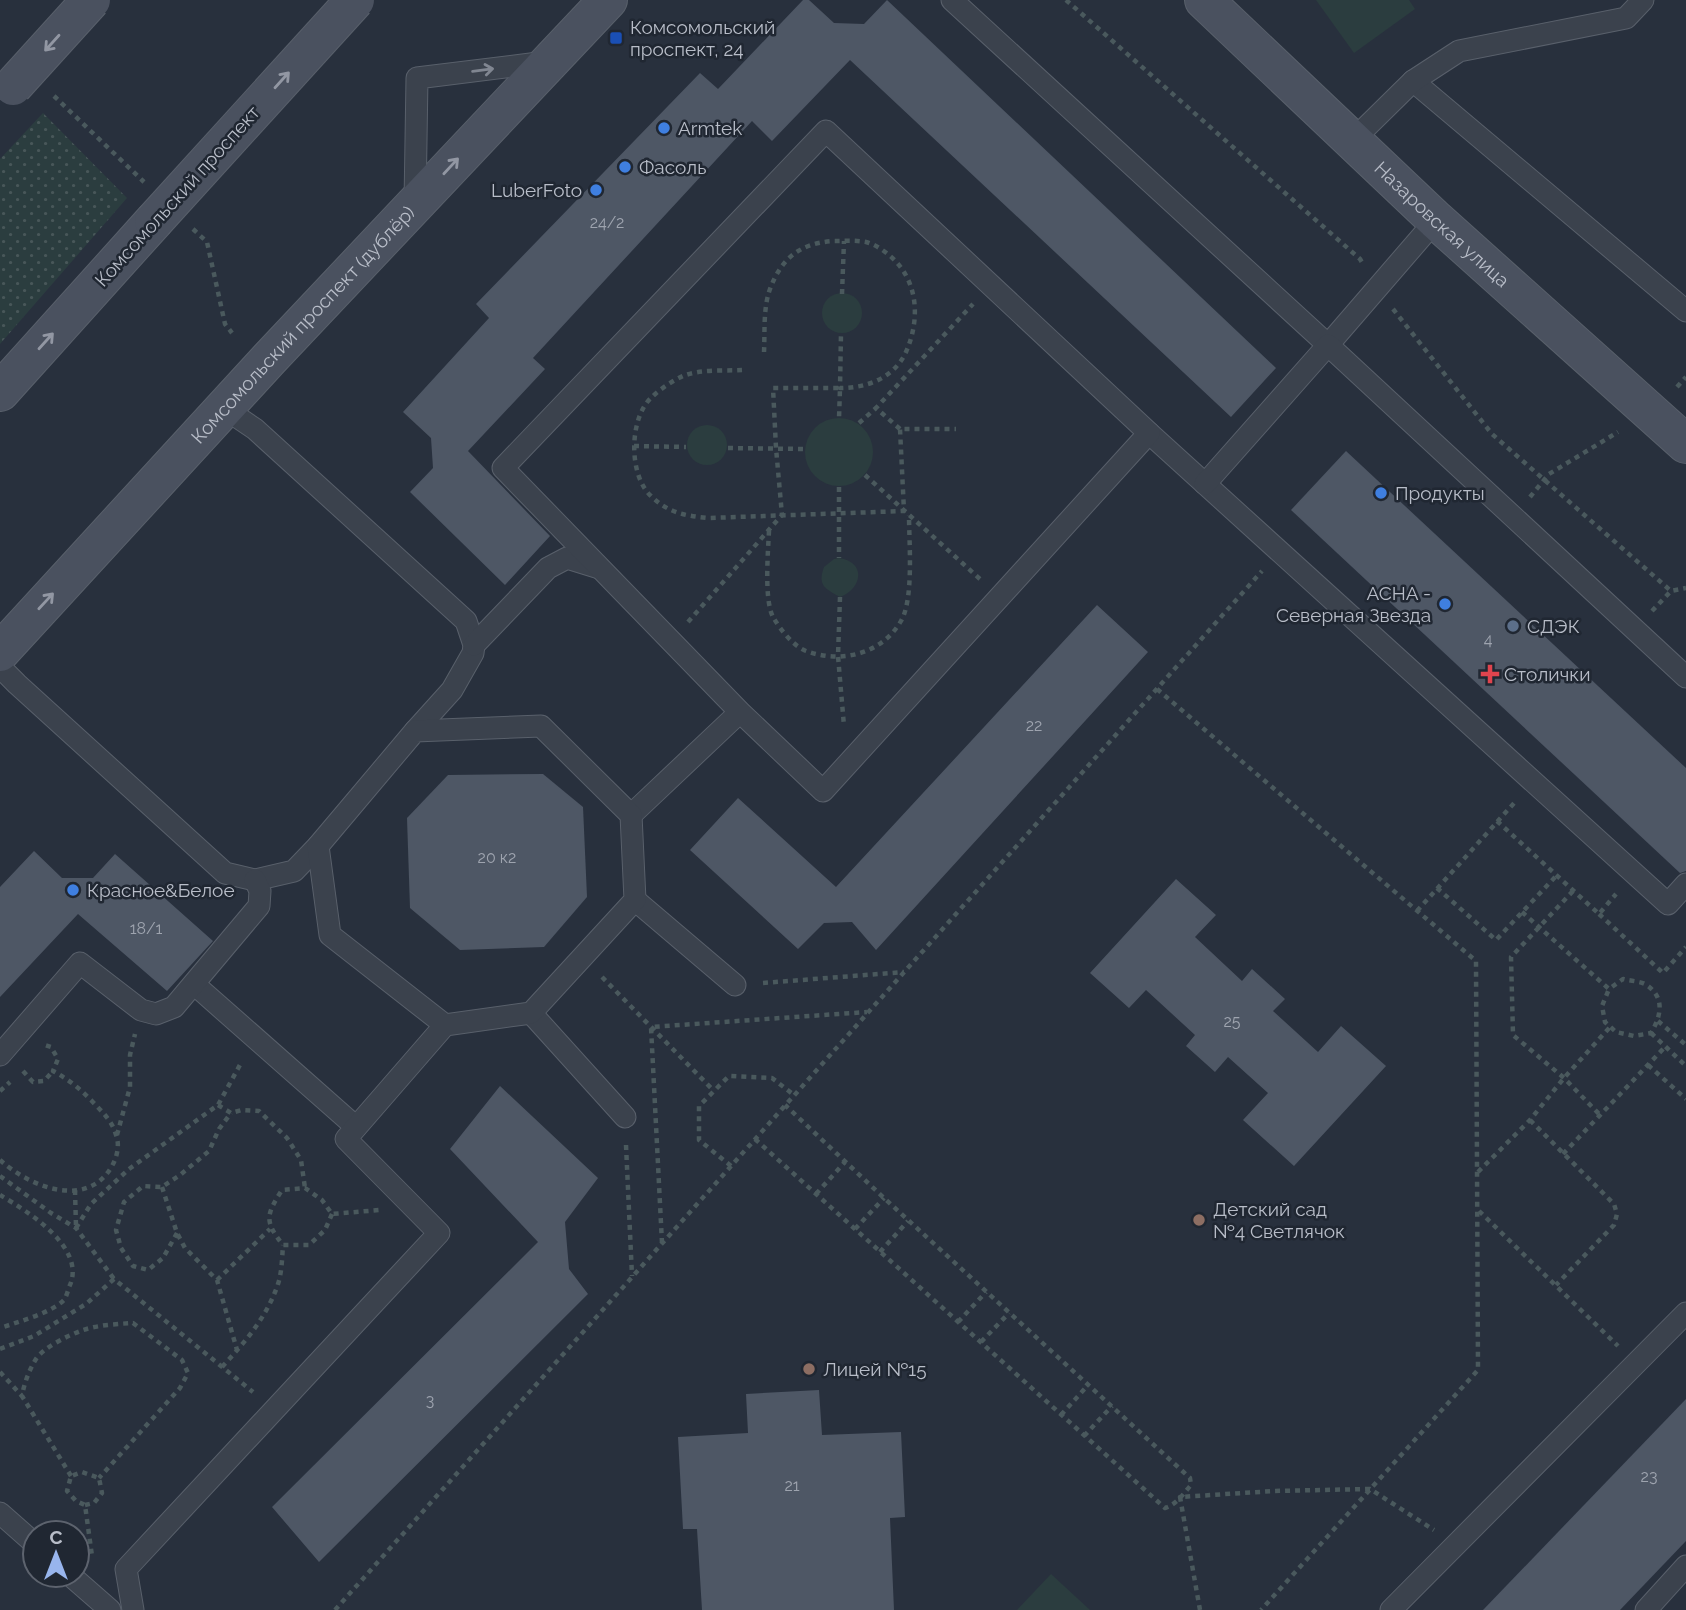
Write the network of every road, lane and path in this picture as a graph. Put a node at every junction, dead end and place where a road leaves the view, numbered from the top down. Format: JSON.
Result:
{"nodes":[{"id":1,"x":92,"y":0,"type":"edge"},
{"id":2,"x":355,"y":0,"type":"edge"},
{"id":3,"x":608,"y":0,"type":"edge"},
{"id":4,"x":952,"y":0,"type":"edge"},
{"id":5,"x":1066,"y":0,"type":"edge"},
{"id":6,"x":1204,"y":0,"type":"edge"},
{"id":7,"x":1643,"y":0,"type":"edge"},
{"id":8,"x":549,"y":62,"type":"junction"},
{"id":9,"x":1413,"y":80,"type":"junction"},
{"id":10,"x":21,"y":93,"type":"edge"},
{"id":11,"x":1352,"y":141,"type":"junction"},
{"id":12,"x":415,"y":205,"type":"junction"},
{"id":13,"x":163,"y":210,"type":"junction"},
{"id":14,"x":1436,"y":219,"type":"junction"},
{"id":15,"x":844,"y":241,"type":"junction"},
{"id":16,"x":990,"y":285,"type":"junction"},
{"id":17,"x":1376,"y":288,"type":"junction"},
{"id":18,"x":842,"y":294,"type":"dead end"},
{"id":19,"x":1686,"y":310,"type":"edge"},
{"id":20,"x":232,"y":333,"type":"dead end"},
{"id":21,"x":841,"y":333,"type":"dead end"},
{"id":22,"x":1328,"y":345,"type":"junction"},
{"id":23,"x":764,"y":352,"type":"dead end"},
{"id":24,"x":742,"y":370,"type":"dead end"},
{"id":25,"x":840,"y":388,"type":"junction"},
{"id":26,"x":0,"y":392,"type":"edge"},
{"id":27,"x":224,"y":408,"type":"junction"},
{"id":28,"x":876,"y":408,"type":"junction"},
{"id":29,"x":1652,"y":412,"type":"junction"},
{"id":30,"x":839,"y":419,"type":"dead end"},
{"id":31,"x":859,"y":423,"type":"dead end"},
{"id":32,"x":900,"y":429,"type":"junction"},
{"id":33,"x":956,"y":429,"type":"dead end"},
{"id":34,"x":1149,"y":433,"type":"junction"},
{"id":35,"x":1686,"y":444,"type":"edge"},
{"id":36,"x":634,"y":446,"type":"junction"},
{"id":37,"x":687,"y":447,"type":"dead end"},
{"id":38,"x":728,"y":448,"type":"dead end"},
{"id":39,"x":776,"y":448,"type":"junction"},
{"id":40,"x":805,"y":449,"type":"dead end"},
{"id":41,"x":865,"y":475,"type":"dead end"},
{"id":42,"x":1544,"y":481,"type":"junction"},
{"id":43,"x":1205,"y":484,"type":"junction"},
{"id":44,"x":839,"y":486,"type":"dead end"},
{"id":45,"x":904,"y":510,"type":"junction"},
{"id":46,"x":839,"y":513,"type":"junction"},
{"id":47,"x":782,"y":515,"type":"junction"},
{"id":48,"x":909,"y":515,"type":"junction"},
{"id":49,"x":1514,"y":517,"type":"junction"},
{"id":50,"x":769,"y":531,"type":"junction"},
{"id":51,"x":1280,"y":552,"type":"junction"},
{"id":52,"x":839,"y":558,"type":"dead end"},
{"id":53,"x":600,"y":568,"type":"junction"},
{"id":54,"x":1686,"y":589,"type":"edge"},
{"id":55,"x":1671,"y":591,"type":"junction"},
{"id":56,"x":840,"y":597,"type":"dead end"},
{"id":57,"x":999,"y":597,"type":"junction"},
{"id":58,"x":1635,"y":629,"type":"junction"},
{"id":59,"x":670,"y":640,"type":"junction"},
{"id":60,"x":474,"y":645,"type":"junction"},
{"id":61,"x":0,"y":652,"type":"edge"},
{"id":62,"x":838,"y":656,"type":"junction"},
{"id":63,"x":0,"y":667,"type":"edge"},
{"id":64,"x":1686,"y":677,"type":"edge"},
{"id":65,"x":1157,"y":689,"type":"junction"},
{"id":66,"x":740,"y":712,"type":"junction"},
{"id":67,"x":415,"y":731,"type":"junction"},
{"id":68,"x":848,"y":764,"type":"junction"},
{"id":69,"x":1533,"y":782,"type":"junction"},
{"id":70,"x":631,"y":815,"type":"junction"},
{"id":71,"x":1497,"y":821,"type":"junction"},
{"id":72,"x":318,"y":846,"type":"junction"},
{"id":73,"x":1634,"y":873,"type":"junction"},
{"id":74,"x":1556,"y":875,"type":"junction"},
{"id":75,"x":255,"y":880,"type":"junction"},
{"id":76,"x":1686,"y":884,"type":"edge"},
{"id":77,"x":1437,"y":888,"type":"junction"},
{"id":78,"x":1573,"y":891,"type":"junction"},
{"id":79,"x":635,"y":901,"type":"junction"},
{"id":80,"x":1417,"y":911,"type":"junction"},
{"id":81,"x":1522,"y":912,"type":"junction"},
{"id":82,"x":1599,"y":914,"type":"junction"},
{"id":83,"x":1539,"y":927,"type":"junction"},
{"id":84,"x":1686,"y":947,"type":"edge"},
{"id":85,"x":583,"y":958,"type":"junction"},
{"id":86,"x":905,"y":972,"type":"junction"},
{"id":87,"x":194,"y":984,"type":"junction"},
{"id":88,"x":735,"y":985,"type":"joint"},
{"id":89,"x":1609,"y":989,"type":"junction"},
{"id":90,"x":141,"y":1010,"type":"junction"},
{"id":91,"x":869,"y":1011,"type":"junction"},
{"id":92,"x":531,"y":1013,"type":"junction"},
{"id":93,"x":1658,"y":1021,"type":"junction"},
{"id":94,"x":445,"y":1025,"type":"junction"},
{"id":95,"x":651,"y":1027,"type":"junction"},
{"id":96,"x":1611,"y":1027,"type":"junction"},
{"id":97,"x":1651,"y":1033,"type":"junction"},
{"id":98,"x":255,"y":1038,"type":"junction"},
{"id":99,"x":36,"y":1042,"type":"dead end"},
{"id":100,"x":1686,"y":1045,"type":"edge"},
{"id":101,"x":1665,"y":1047,"type":"junction"},
{"id":102,"x":9,"y":1058,"type":"edge"},
{"id":103,"x":1648,"y":1065,"type":"junction"},
{"id":104,"x":1686,"y":1066,"type":"edge"},
{"id":105,"x":23,"y":1071,"type":"junction"},
{"id":106,"x":52,"y":1071,"type":"junction"},
{"id":107,"x":1564,"y":1078,"type":"junction"},
{"id":108,"x":0,"y":1091,"type":"edge"},
{"id":109,"x":714,"y":1091,"type":"junction"},
{"id":110,"x":794,"y":1096,"type":"junction"},
{"id":111,"x":1686,"y":1099,"type":"edge"},
{"id":112,"x":218,"y":1105,"type":"junction"},
{"id":113,"x":785,"y":1105,"type":"junction"},
{"id":114,"x":232,"y":1113,"type":"junction"},
{"id":115,"x":1600,"y":1115,"type":"junction"},
{"id":116,"x":625,"y":1117,"type":"joint"},
{"id":117,"x":1530,"y":1120,"type":"junction"},
{"id":118,"x":356,"y":1128,"type":"junction"},
{"id":119,"x":117,"y":1136,"type":"junction"},
{"id":120,"x":755,"y":1139,"type":"junction"},
{"id":121,"x":1563,"y":1154,"type":"junction"},
{"id":122,"x":0,"y":1160,"type":"edge"},
{"id":123,"x":845,"y":1162,"type":"junction"},
{"id":124,"x":731,"y":1166,"type":"junction"},
{"id":125,"x":1477,"y":1173,"type":"junction"},
{"id":126,"x":0,"y":1176,"type":"edge"},
{"id":127,"x":162,"y":1187,"type":"junction"},
{"id":128,"x":305,"y":1188,"type":"junction"},
{"id":129,"x":75,"y":1190,"type":"junction"},
{"id":130,"x":816,"y":1194,"type":"junction"},
{"id":131,"x":0,"y":1195,"type":"edge"},
{"id":132,"x":884,"y":1198,"type":"junction"},
{"id":133,"x":415,"y":1208,"type":"junction"},
{"id":134,"x":1477,"y":1210,"type":"junction"},
{"id":135,"x":332,"y":1214,"type":"junction"},
{"id":136,"x":908,"y":1221,"type":"junction"},
{"id":137,"x":76,"y":1227,"type":"junction"},
{"id":138,"x":270,"y":1229,"type":"junction"},
{"id":139,"x":855,"y":1229,"type":"junction"},
{"id":140,"x":177,"y":1233,"type":"junction"},
{"id":141,"x":662,"y":1244,"type":"junction"},
{"id":142,"x":283,"y":1245,"type":"junction"},
{"id":143,"x":880,"y":1252,"type":"junction"},
{"id":144,"x":632,"y":1277,"type":"junction"},
{"id":145,"x":114,"y":1279,"type":"junction"},
{"id":146,"x":217,"y":1280,"type":"junction"},
{"id":147,"x":1556,"y":1285,"type":"junction"},
{"id":148,"x":986,"y":1292,"type":"junction"},
{"id":149,"x":1009,"y":1313,"type":"junction"},
{"id":150,"x":1686,"y":1313,"type":"edge"},
{"id":151,"x":958,"y":1322,"type":"junction"},
{"id":152,"x":0,"y":1328,"type":"edge"},
{"id":153,"x":981,"y":1342,"type":"junction"},
{"id":154,"x":0,"y":1349,"type":"edge"},
{"id":155,"x":237,"y":1350,"type":"junction"},
{"id":156,"x":1636,"y":1364,"type":"junction"},
{"id":157,"x":222,"y":1367,"type":"junction"},
{"id":158,"x":0,"y":1372,"type":"edge"},
{"id":159,"x":1088,"y":1385,"type":"junction"},
{"id":160,"x":23,"y":1396,"type":"junction"},
{"id":161,"x":1111,"y":1406,"type":"junction"},
{"id":162,"x":275,"y":1409,"type":"junction"},
{"id":163,"x":1061,"y":1415,"type":"junction"},
{"id":164,"x":1084,"y":1436,"type":"junction"},
{"id":165,"x":71,"y":1476,"type":"junction"},
{"id":166,"x":99,"y":1478,"type":"junction"},
{"id":167,"x":1370,"y":1489,"type":"junction"},
{"id":168,"x":1180,"y":1497,"type":"junction"},
{"id":169,"x":85,"y":1505,"type":"junction"},
{"id":170,"x":0,"y":1513,"type":"edge"},
{"id":171,"x":21,"y":1532,"type":"edge"},
{"id":172,"x":1457,"y":1544,"type":"junction"},
{"id":173,"x":1686,"y":1566,"type":"edge"},
{"id":174,"x":86,"y":1589,"type":"edge"},
{"id":175,"x":104,"y":1604,"type":"edge"},
{"id":176,"x":133,"y":1610,"type":"edge"},
{"id":177,"x":335,"y":1610,"type":"edge"},
{"id":178,"x":1200,"y":1610,"type":"edge"},
{"id":179,"x":1261,"y":1610,"type":"edge"},
{"id":180,"x":1391,"y":1610,"type":"edge"},
{"id":181,"x":1646,"y":1610,"type":"edge"}],
"edges":[{"from":1,"to":10,"type":"street","one_way":true,"bridge":true},
{"from":13,"to":2,"type":"street","name":"Комсомольский проспект","one_way":true,"bridge":true},
{"from":3,"to":8,"type":"street","name":"Комсомольский проспект (дублёр)"},
{"from":4,"to":22,"type":"lane"},
{"from":5,"to":17,"type":"path"},
{"from":6,"to":11,"type":"street","name":"Назаровская улица"},
{"from":7,"to":9,"type":"lane"},
{"from":12,"to":8,"type":"street","name":"Комсомольский проспект (дублёр)","one_way":true},
{"from":12,"to":8,"type":"lane","one_way":true},
{"from":9,"to":11,"type":"lane"},
{"from":9,"to":19,"type":"lane"},
{"from":10,"to":13,"type":"path"},
{"from":11,"to":14,"type":"street","name":"Назаровская улица"},
{"from":12,"to":27,"type":"street","name":"Комсомольский проспект (дублёр)"},
{"from":13,"to":20,"type":"path"},
{"from":26,"to":13,"type":"street","name":"Комсомольский проспект","one_way":true},
{"from":14,"to":17,"type":"lane"},
{"from":14,"to":29,"type":"street","name":"Назаровская улица"},
{"from":15,"to":18,"type":"path"},
{"from":15,"to":23,"type":"path"},
{"from":15,"to":25,"type":"path"},
{"from":16,"to":28,"type":"path"},
{"from":16,"to":34,"type":"lane"},
{"from":16,"to":53,"type":"lane"},
{"from":17,"to":22,"type":"lane"},
{"from":17,"to":42,"type":"path"},
{"from":21,"to":25,"type":"path"},
{"from":22,"to":43,"type":"lane"},
{"from":22,"to":49,"type":"lane"},
{"from":24,"to":36,"type":"path"},
{"from":25,"to":30,"type":"path"},
{"from":25,"to":39,"type":"path"},
{"from":27,"to":60,"type":"lane"},
{"from":61,"to":27,"type":"street","name":"Комсомольский проспект (дублёр)","one_way":true},
{"from":28,"to":31,"type":"path"},
{"from":28,"to":32,"type":"path"},
{"from":29,"to":35,"type":"street","name":"Назаровская улица"},
{"from":29,"to":42,"type":"path"},
{"from":32,"to":33,"type":"path"},
{"from":32,"to":45,"type":"path"},
{"from":34,"to":43,"type":"lane"},
{"from":34,"to":57,"type":"lane"},
{"from":36,"to":37,"type":"path"},
{"from":36,"to":47,"type":"path"},
{"from":38,"to":39,"type":"path"},
{"from":39,"to":40,"type":"path"},
{"from":39,"to":47,"type":"path"},
{"from":41,"to":45,"type":"path"},
{"from":42,"to":49,"type":"path"},
{"from":42,"to":55,"type":"path"},
{"from":43,"to":51,"type":"lane"},
{"from":44,"to":46,"type":"path"},
{"from":45,"to":46,"type":"path"},
{"from":45,"to":48,"type":"path"},
{"from":46,"to":47,"type":"path"},
{"from":46,"to":52,"type":"path"},
{"from":47,"to":50,"type":"path"},
{"from":48,"to":57,"type":"path"},
{"from":48,"to":62,"type":"path"},
{"from":49,"to":58,"type":"lane"},
{"from":50,"to":59,"type":"path"},
{"from":50,"to":62,"type":"path"},
{"from":51,"to":65,"type":"path"},
{"from":51,"to":69,"type":"lane"},
{"from":53,"to":59,"type":"lane"},
{"from":53,"to":60,"type":"lane"},
{"from":54,"to":55,"type":"path"},
{"from":55,"to":58,"type":"path"},
{"from":56,"to":62,"type":"path"},
{"from":57,"to":68,"type":"lane"},
{"from":58,"to":64,"type":"lane"},
{"from":59,"to":66,"type":"lane"},
{"from":60,"to":67,"type":"lane"},
{"from":62,"to":68,"type":"path"},
{"from":63,"to":75,"type":"lane"},
{"from":65,"to":80,"type":"path"},
{"from":65,"to":86,"type":"path"},
{"from":66,"to":68,"type":"lane"},
{"from":66,"to":70,"type":"lane"},
{"from":67,"to":70,"type":"lane"},
{"from":67,"to":72,"type":"lane"},
{"from":69,"to":71,"type":"path"},
{"from":69,"to":73,"type":"lane"},
{"from":70,"to":79,"type":"lane"},
{"from":71,"to":74,"type":"path"},
{"from":71,"to":77,"type":"path"},
{"from":72,"to":75,"type":"lane"},
{"from":72,"to":94,"type":"lane"},
{"from":73,"to":76,"type":"lane"},
{"from":73,"to":82,"type":"path"},
{"from":74,"to":78,"type":"path"},
{"from":74,"to":81,"type":"path"},
{"from":75,"to":87,"type":"lane"},
{"from":77,"to":80,"type":"path"},
{"from":77,"to":81,"type":"path"},
{"from":78,"to":82,"type":"path"},
{"from":78,"to":83,"type":"path"},
{"from":79,"to":85,"type":"lane"},
{"from":79,"to":88,"type":"lane"},
{"from":80,"to":125,"type":"path"},
{"from":81,"to":83,"type":"path"},
{"from":82,"to":84,"type":"path"},
{"from":83,"to":89,"type":"path"},
{"from":83,"to":107,"type":"path"},
{"from":85,"to":92,"type":"lane"},
{"from":85,"to":95,"type":"path"},
{"from":86,"to":88,"type":"path"},
{"from":86,"to":91,"type":"path"},
{"from":87,"to":90,"type":"lane"},
{"from":87,"to":98,"type":"lane"},
{"from":89,"to":93,"type":"path"},
{"from":89,"to":96,"type":"path"},
{"from":90,"to":102,"type":"lane"},
{"from":90,"to":119,"type":"path"},
{"from":91,"to":95,"type":"path"},
{"from":91,"to":110,"type":"path"},
{"from":92,"to":94,"type":"lane"},
{"from":92,"to":116,"type":"lane"},
{"from":93,"to":97,"type":"path"},
{"from":93,"to":100,"type":"path"},
{"from":94,"to":118,"type":"lane"},
{"from":95,"to":109,"type":"path"},
{"from":95,"to":141,"type":"path"},
{"from":96,"to":97,"type":"path"},
{"from":96,"to":107,"type":"path"},
{"from":97,"to":101,"type":"path"},
{"from":98,"to":112,"type":"path"},
{"from":98,"to":118,"type":"lane"},
{"from":99,"to":106,"type":"path"},
{"from":101,"to":103,"type":"path"},
{"from":101,"to":104,"type":"path"},
{"from":102,"to":105,"type":"path"},
{"from":103,"to":111,"type":"path"},
{"from":103,"to":115,"type":"path"},
{"from":105,"to":106,"type":"path"},
{"from":105,"to":108,"type":"path"},
{"from":106,"to":119,"type":"path"},
{"from":107,"to":115,"type":"path"},
{"from":107,"to":117,"type":"path"},
{"from":109,"to":110,"type":"path"},
{"from":109,"to":124,"type":"path"},
{"from":110,"to":113,"type":"path"},
{"from":112,"to":114,"type":"path"},
{"from":112,"to":137,"type":"path"},
{"from":113,"to":120,"type":"path"},
{"from":113,"to":123,"type":"path"},
{"from":114,"to":127,"type":"path"},
{"from":114,"to":128,"type":"path"},
{"from":115,"to":121,"type":"path"},
{"from":116,"to":144,"type":"path"},
{"from":117,"to":121,"type":"path"},
{"from":117,"to":125,"type":"path"},
{"from":118,"to":133,"type":"lane"},
{"from":119,"to":129,"type":"path"},
{"from":120,"to":124,"type":"path"},
{"from":120,"to":130,"type":"path"},
{"from":121,"to":147,"type":"path"},
{"from":122,"to":129,"type":"path"},
{"from":123,"to":130,"type":"path"},
{"from":123,"to":132,"type":"path"},
{"from":124,"to":141,"type":"path"},
{"from":125,"to":134,"type":"path"},
{"from":126,"to":137,"type":"path"},
{"from":127,"to":140,"type":"path"},
{"from":127,"to":140,"type":"path"},
{"from":128,"to":135,"type":"path"},
{"from":128,"to":138,"type":"path"},
{"from":129,"to":137,"type":"path"},
{"from":130,"to":139,"type":"path"},
{"from":131,"to":152,"type":"path"},
{"from":132,"to":136,"type":"path"},
{"from":132,"to":139,"type":"path"},
{"from":133,"to":135,"type":"path"},
{"from":133,"to":162,"type":"lane"},
{"from":134,"to":147,"type":"path"},
{"from":134,"to":167,"type":"path"},
{"from":135,"to":142,"type":"path"},
{"from":136,"to":143,"type":"path"},
{"from":136,"to":148,"type":"path"},
{"from":137,"to":145,"type":"path"},
{"from":138,"to":142,"type":"path"},
{"from":138,"to":146,"type":"path"},
{"from":139,"to":143,"type":"path"},
{"from":140,"to":146,"type":"path"},
{"from":141,"to":144,"type":"path"},
{"from":142,"to":155,"type":"path"},
{"from":143,"to":151,"type":"path"},
{"from":144,"to":177,"type":"path"},
{"from":145,"to":154,"type":"path"},
{"from":145,"to":157,"type":"path"},
{"from":146,"to":155,"type":"path"},
{"from":147,"to":156,"type":"path"},
{"from":148,"to":149,"type":"path"},
{"from":148,"to":151,"type":"path"},
{"from":149,"to":153,"type":"path"},
{"from":149,"to":159,"type":"path"},
{"from":150,"to":156,"type":"lane"},
{"from":151,"to":153,"type":"path"},
{"from":153,"to":163,"type":"path"},
{"from":155,"to":157,"type":"path"},
{"from":156,"to":172,"type":"lane"},
{"from":157,"to":162,"type":"path"},
{"from":158,"to":160,"type":"path"},
{"from":159,"to":161,"type":"path"},
{"from":159,"to":163,"type":"path"},
{"from":160,"to":165,"type":"path"},
{"from":160,"to":166,"type":"path"},
{"from":161,"to":164,"type":"path"},
{"from":161,"to":168,"type":"path"},
{"from":162,"to":176,"type":"lane"},
{"from":163,"to":164,"type":"path"},
{"from":164,"to":168,"type":"path"},
{"from":165,"to":166,"type":"path"},
{"from":165,"to":169,"type":"path"},
{"from":166,"to":169,"type":"path"},
{"from":167,"to":168,"type":"path"},
{"from":167,"to":172,"type":"path"},
{"from":167,"to":179,"type":"path"},
{"from":168,"to":178,"type":"path"},
{"from":169,"to":175,"type":"path"},
{"from":170,"to":171,"type":"lane"},
{"from":172,"to":180,"type":"lane"},
{"from":173,"to":181,"type":"lane"},
{"from":174,"to":175,"type":"lane"}]}
